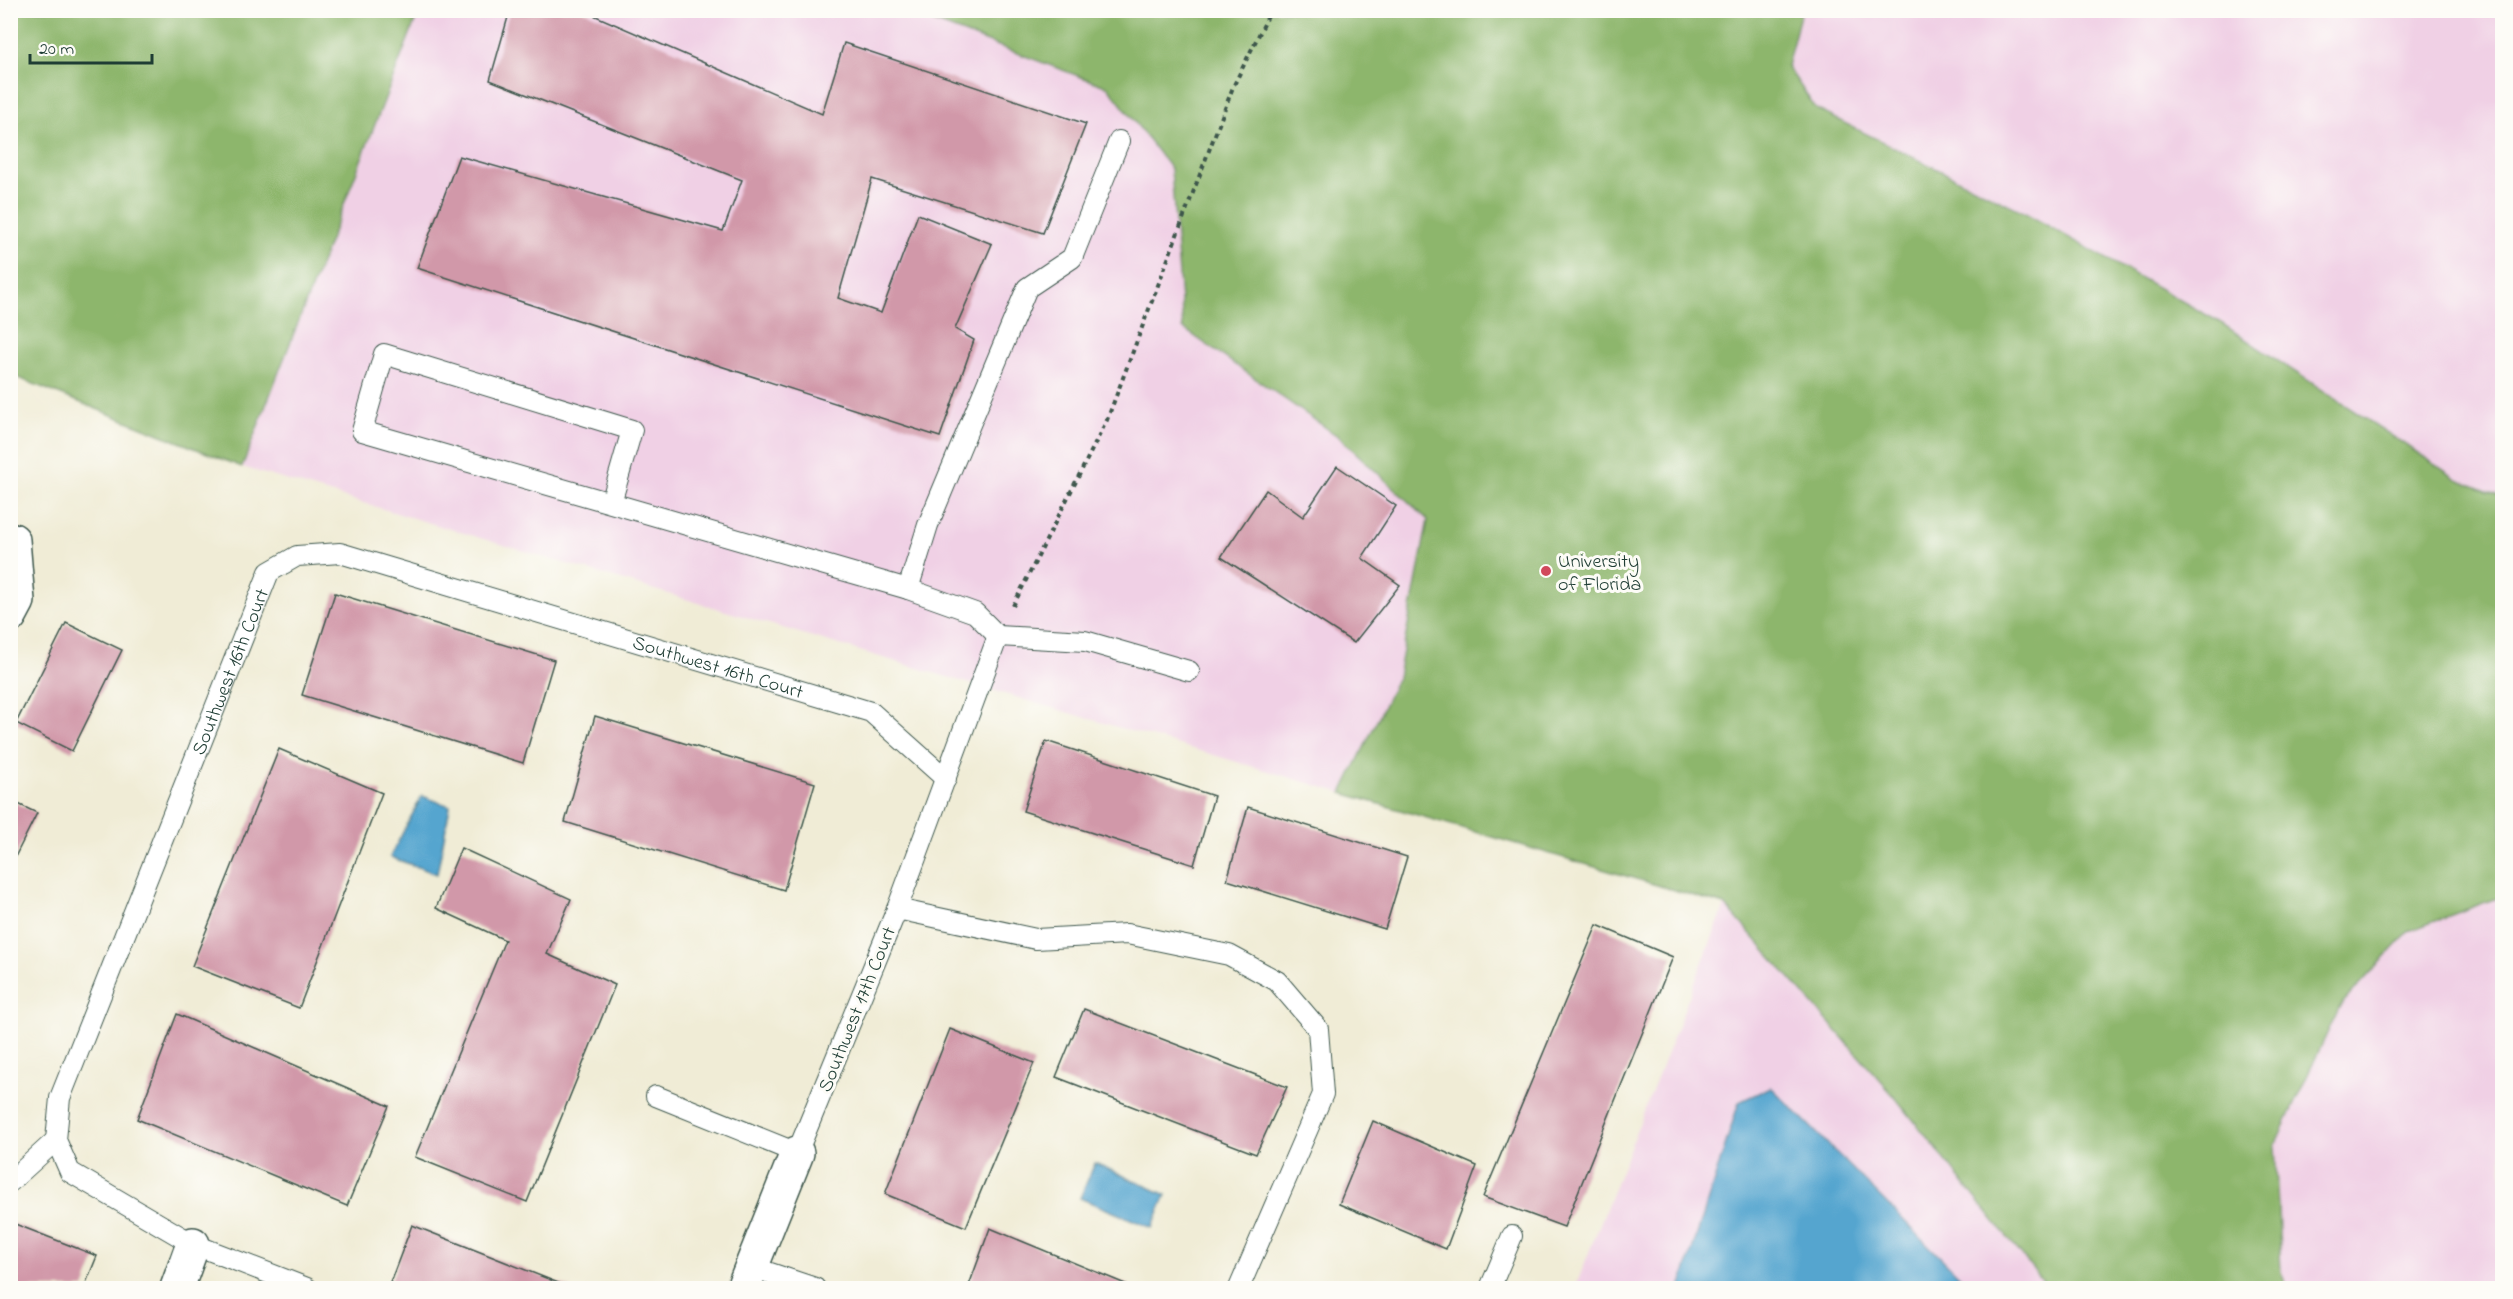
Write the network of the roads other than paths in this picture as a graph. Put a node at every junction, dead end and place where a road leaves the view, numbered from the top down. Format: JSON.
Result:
{"nodes":[{"id":1,"x":1119,"y":141,"type":"dead end"},
{"id":2,"x":611,"y":503,"type":"junction"},
{"id":3,"x":13,"y":540,"type":"dead end"},
{"id":4,"x":908,"y":589,"type":"junction"},
{"id":5,"x":10,"y":616,"type":"edge"},
{"id":6,"x":998,"y":636,"type":"junction"},
{"id":7,"x":1189,"y":670,"type":"dead end"},
{"id":8,"x":945,"y":779,"type":"junction"},
{"id":9,"x":897,"y":909,"type":"junction"},
{"id":10,"x":656,"y":1095,"type":"dead end"},
{"id":11,"x":56,"y":1140,"type":"junction"},
{"id":12,"x":797,"y":1154,"type":"junction"},
{"id":13,"x":10,"y":1182,"type":"edge"},
{"id":14,"x":1512,"y":1236,"type":"dead end"},
{"id":15,"x":193,"y":1244,"type":"junction"},
{"id":16,"x":747,"y":1278,"type":"edge"},
{"id":17,"x":1246,"y":1286,"type":"edge"},
{"id":18,"x":177,"y":1288,"type":"edge"},
{"id":19,"x":307,"y":1288,"type":"edge"},
{"id":20,"x":815,"y":1288,"type":"edge"},
{"id":21,"x":1490,"y":1288,"type":"edge"}],
"edges":[{"from":1,"to":4,"type":"lane"},
{"from":2,"to":2,"type":"lane"},
{"from":2,"to":4,"type":"lane"},
{"from":3,"to":5,"type":"street"},
{"from":4,"to":6,"type":"lane"},
{"from":6,"to":7,"type":"lane"},
{"from":6,"to":8,"type":"lane"},
{"from":8,"to":9,"type":"lane"},
{"from":8,"to":11,"type":"lane","name":"Southwest 16th Court"},
{"from":9,"to":12,"type":"lane","name":"Southwest 17th Court"},
{"from":9,"to":17,"type":"lane","name":"Southwest 17th Court"},
{"from":10,"to":12,"type":"lane"},
{"from":11,"to":13,"type":"lane"},
{"from":11,"to":15,"type":"lane","name":"Southwest 16th Court"},
{"from":12,"to":16,"type":"street"},
{"from":14,"to":21,"type":"lane"},
{"from":15,"to":18,"type":"street"},
{"from":15,"to":19,"type":"lane","name":"Southwest 16th Court"},
{"from":16,"to":20,"type":"lane"}]}
